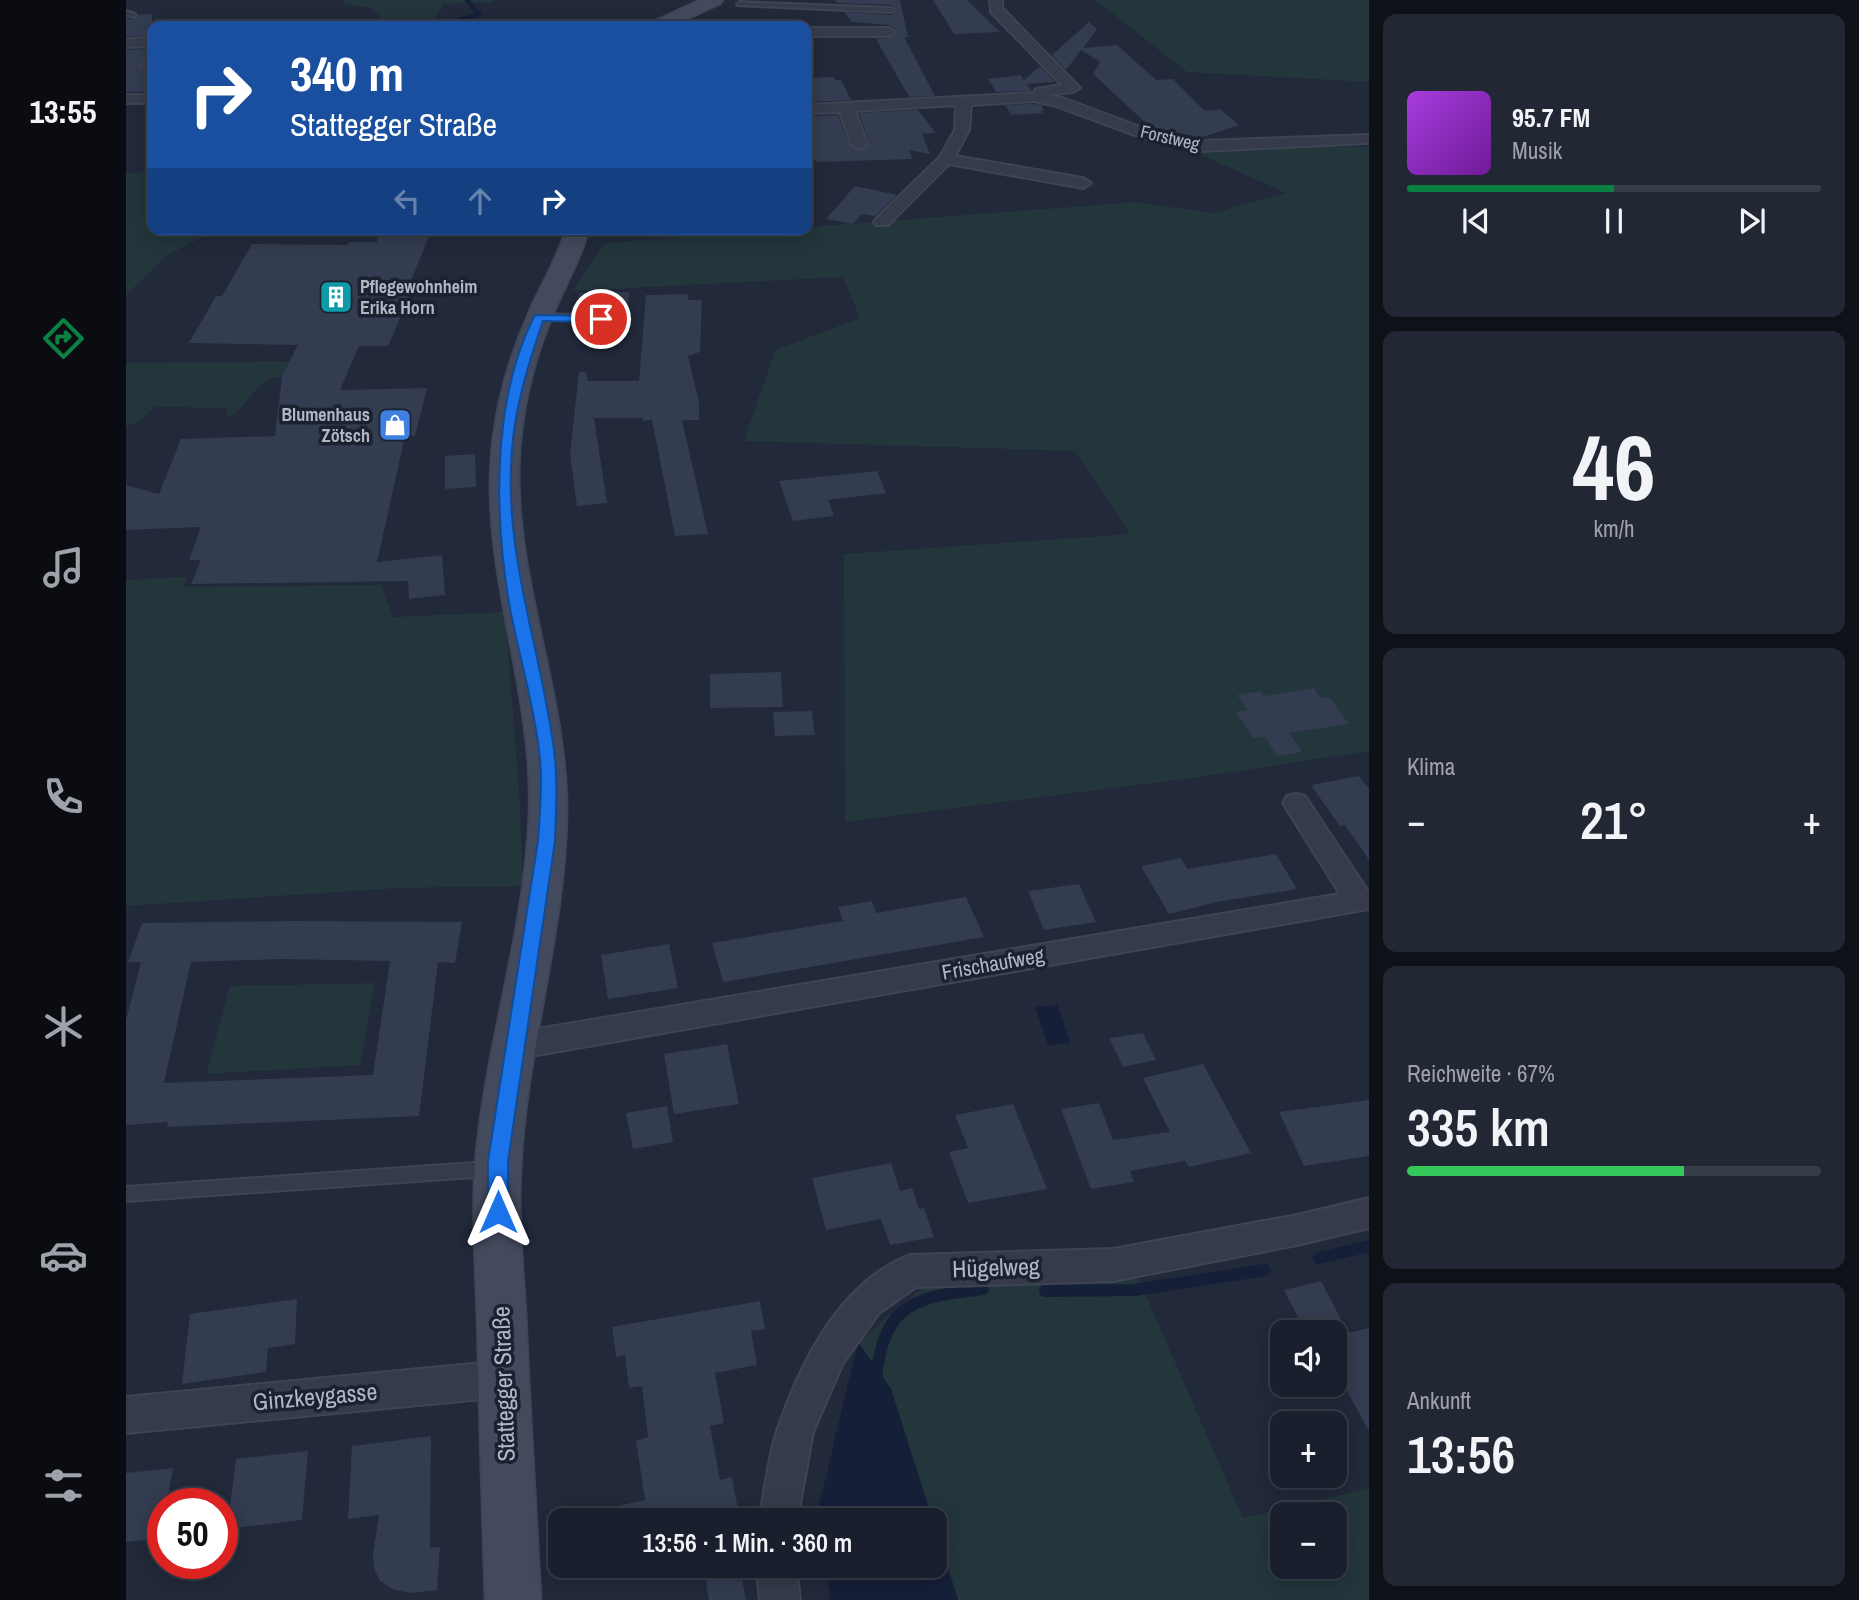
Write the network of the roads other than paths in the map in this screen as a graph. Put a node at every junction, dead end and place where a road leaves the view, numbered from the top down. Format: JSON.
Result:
{"nodes":[{"id":1,"x":715,"y":0,"type":"edge"},
{"id":2,"x":835,"y":0,"type":"edge"},
{"id":3,"x":996,"y":0,"type":"edge"},
{"id":4,"x":739,"y":4,"type":"dead end"},
{"id":5,"x":833,"y":8,"type":"junction"},
{"id":6,"x":892,"y":10,"type":"dead end"},
{"id":7,"x":669,"y":21,"type":"edge"},
{"id":8,"x":812,"y":32,"type":"edge"},
{"id":9,"x":889,"y":32,"type":"dead end"},
{"id":10,"x":147,"y":42,"type":"edge"},
{"id":11,"x":126,"y":43,"type":"edge"},
{"id":12,"x":147,"y":58,"type":"edge"},
{"id":13,"x":142,"y":66,"type":"dead end"},
{"id":14,"x":1019,"y":97,"type":"junction"},
{"id":15,"x":126,"y":99,"type":"edge"},
{"id":16,"x":147,"y":99,"type":"edge"},
{"id":17,"x":964,"y":100,"type":"junction"},
{"id":18,"x":846,"y":107,"type":"junction"},
{"id":19,"x":812,"y":110,"type":"edge"},
{"id":20,"x":1369,"y":139,"type":"edge"},
{"id":21,"x":859,"y":144,"type":"dead end"},
{"id":22,"x":946,"y":159,"type":"junction"},
{"id":23,"x":1083,"y":183,"type":"dead end"},
{"id":24,"x":882,"y":222,"type":"dead end"},
{"id":25,"x":576,"y":235,"type":"edge"},
{"id":26,"x":539,"y":317,"type":"junction"},
{"id":27,"x":626,"y":319,"type":"dead end"},
{"id":28,"x":1296,"y":803,"type":"dead end"},
{"id":29,"x":514,"y":1046,"type":"junction"},
{"id":30,"x":498,"y":1168,"type":"junction"},
{"id":31,"x":126,"y":1194,"type":"edge"},
{"id":32,"x":1369,"y":1213,"type":"edge"},
{"id":33,"x":503,"y":1380,"type":"junction"},
{"id":34,"x":126,"y":1415,"type":"edge"},
{"id":35,"x":780,"y":1508,"type":"edge"},
{"id":36,"x":777,"y":1578,"type":"edge"},
{"id":37,"x":513,"y":1600,"type":"edge"},
{"id":38,"x":780,"y":1600,"type":"edge"}],
"edges":[{"from":1,"to":7,"type":"main road"},
{"from":2,"to":5,"type":"lane"},
{"from":3,"to":14,"type":"street","name":"Forstweg"},
{"from":4,"to":5,"type":"lane"},
{"from":5,"to":6,"type":"lane"},
{"from":8,"to":9,"type":"street"},
{"from":10,"to":11,"type":"street"},
{"from":12,"to":13,"type":"lane"},
{"from":14,"to":17,"type":"street","name":"Forstweg"},
{"from":14,"to":20,"type":"street","name":"Forstweg"},
{"from":15,"to":16,"type":"street"},
{"from":17,"to":18,"type":"street","name":"Forstweg"},
{"from":17,"to":22,"type":"street"},
{"from":18,"to":19,"type":"street","name":"Forstweg"},
{"from":18,"to":21,"type":"street"},
{"from":22,"to":23,"type":"street"},
{"from":22,"to":24,"type":"street"},
{"from":25,"to":26,"type":"main road","name":"Stattegger Straße"},
{"from":26,"to":27,"type":"lane"},
{"from":26,"to":29,"type":"main road","name":"Stattegger Straße"},
{"from":28,"to":29,"type":"street","name":"Frischaufweg"},
{"from":29,"to":30,"type":"main road","name":"Stattegger Straße"},
{"from":30,"to":31,"type":"lane"},
{"from":30,"to":33,"type":"main road","name":"Stattegger Straße"},
{"from":32,"to":35,"type":"street","name":"Hügelweg"},
{"from":33,"to":34,"type":"street","name":"Ginzkeygasse"},
{"from":33,"to":37,"type":"main road","name":"Stattegger Straße"},
{"from":36,"to":38,"type":"street"}]}
